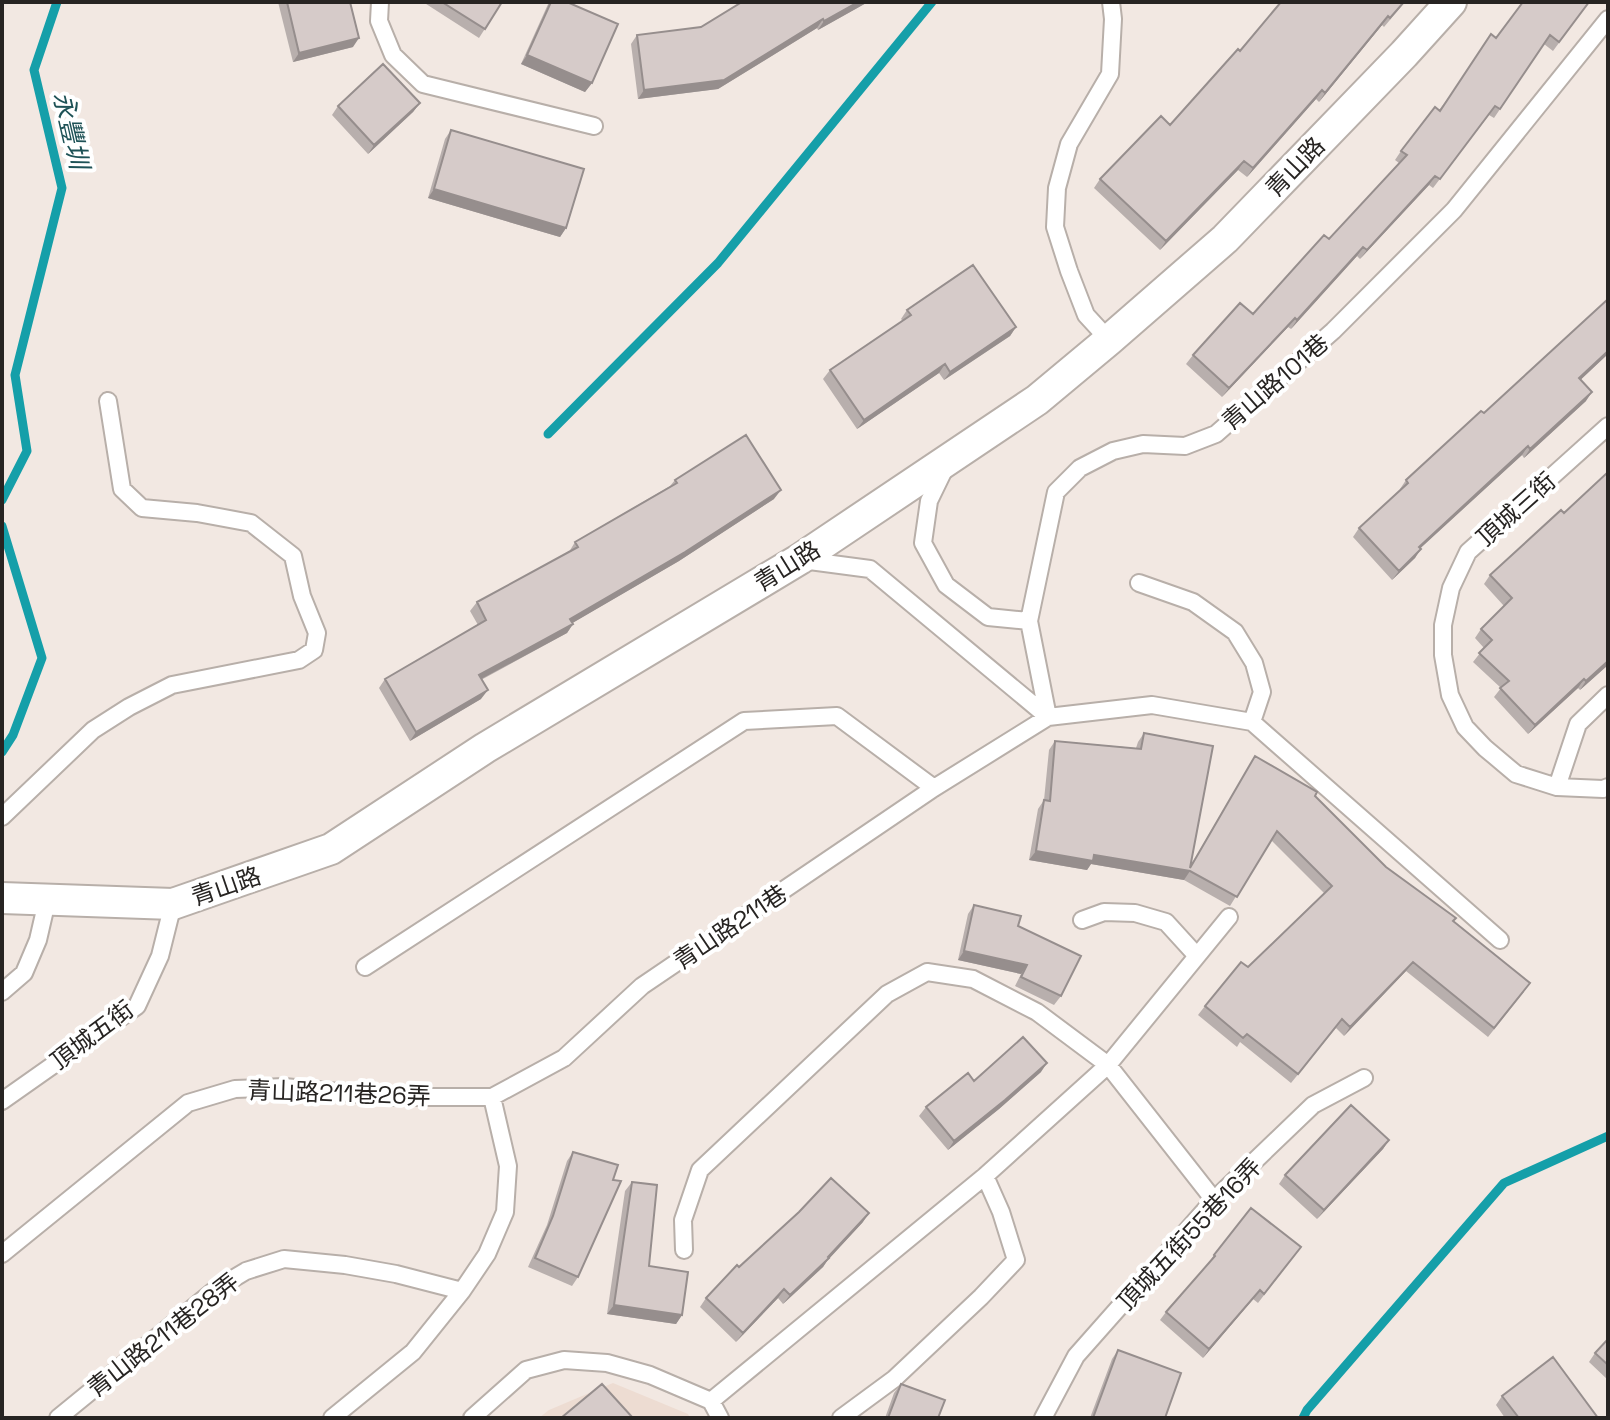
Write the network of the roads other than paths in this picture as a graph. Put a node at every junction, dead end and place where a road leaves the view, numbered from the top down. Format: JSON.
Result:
{"nodes":[{"id":1,"x":380,"y":2,"type":"edge"},
{"id":2,"x":1111,"y":2,"type":"edge"},
{"id":3,"x":1451,"y":2,"type":"edge"},
{"id":4,"x":1608,"y":19,"type":"edge"},
{"id":5,"x":594,"y":126,"type":"dead end"},
{"id":6,"x":1109,"y":340,"type":"junction"},
{"id":7,"x":108,"y":401,"type":"dead end"},
{"id":8,"x":1608,"y":426,"type":"edge"},
{"id":9,"x":949,"y":460,"type":"junction"},
{"id":10,"x":800,"y":559,"type":"junction"},
{"id":11,"x":1139,"y":583,"type":"dead end"},
{"id":12,"x":1029,"y":621,"type":"junction"},
{"id":13,"x":1608,"y":695,"type":"edge"},
{"id":14,"x":1048,"y":717,"type":"junction"},
{"id":15,"x":1252,"y":722,"type":"junction"},
{"id":16,"x":1557,"y":787,"type":"junction"},
{"id":17,"x":1608,"y":787,"type":"edge"},
{"id":18,"x":934,"y":788,"type":"junction"},
{"id":19,"x":2,"y":817,"type":"edge"},
{"id":20,"x":2,"y":898,"type":"edge"},
{"id":21,"x":47,"y":901,"type":"junction"},
{"id":22,"x":173,"y":904,"type":"junction"},
{"id":23,"x":1229,"y":917,"type":"dead end"},
{"id":24,"x":1082,"y":920,"type":"dead end"},
{"id":25,"x":1500,"y":940,"type":"dead end"},
{"id":26,"x":1197,"y":956,"type":"junction"},
{"id":27,"x":365,"y":967,"type":"dead end"},
{"id":28,"x":2,"y":992,"type":"edge"},
{"id":29,"x":1108,"y":1065,"type":"junction"},
{"id":30,"x":1364,"y":1078,"type":"dead end"},
{"id":31,"x":492,"y":1097,"type":"junction"},
{"id":32,"x":2,"y":1101,"type":"edge"},
{"id":33,"x":985,"y":1176,"type":"junction"},
{"id":34,"x":1214,"y":1200,"type":"junction"},
{"id":35,"x":684,"y":1250,"type":"dead end"},
{"id":36,"x":2,"y":1254,"type":"edge"},
{"id":37,"x":462,"y":1291,"type":"junction"},
{"id":38,"x":711,"y":1401,"type":"junction"},
{"id":39,"x":58,"y":1418,"type":"edge"},
{"id":40,"x":332,"y":1418,"type":"edge"},
{"id":41,"x":472,"y":1418,"type":"edge"},
{"id":42,"x":720,"y":1418,"type":"edge"},
{"id":43,"x":841,"y":1418,"type":"edge"},
{"id":44,"x":1043,"y":1418,"type":"edge"}],
"edges":[{"from":1,"to":5,"type":"lane"},
{"from":2,"to":6,"type":"lane"},
{"from":3,"to":6,"type":"street","name":"青山路"},
{"from":4,"to":12,"type":"lane","name":"青山路101巷"},
{"from":6,"to":9,"type":"street","name":"青山路"},
{"from":7,"to":19,"type":"lane"},
{"from":8,"to":16,"type":"lane","name":"頂城三街"},
{"from":9,"to":10,"type":"street","name":"青山路"},
{"from":9,"to":12,"type":"lane"},
{"from":10,"to":14,"type":"lane"},
{"from":10,"to":22,"type":"street","name":"青山路"},
{"from":11,"to":15,"type":"lane"},
{"from":12,"to":14,"type":"lane","name":"青山路101巷"},
{"from":13,"to":16,"type":"lane"},
{"from":14,"to":15,"type":"lane"},
{"from":14,"to":18,"type":"lane","name":"青山路211巷"},
{"from":15,"to":25,"type":"lane"},
{"from":16,"to":17,"type":"lane","name":"頂城三街"},
{"from":18,"to":27,"type":"lane"},
{"from":18,"to":31,"type":"lane","name":"青山路211巷"},
{"from":20,"to":21,"type":"street","name":"青山路"},
{"from":21,"to":22,"type":"street","name":"青山路"},
{"from":21,"to":28,"type":"lane"},
{"from":22,"to":32,"type":"lane","name":"頂城五街"},
{"from":23,"to":26,"type":"lane"},
{"from":24,"to":26,"type":"lane"},
{"from":26,"to":29,"type":"lane"},
{"from":29,"to":33,"type":"lane"},
{"from":29,"to":34,"type":"lane"},
{"from":29,"to":35,"type":"lane"},
{"from":30,"to":34,"type":"lane","name":"頂城五街55巷16弄"},
{"from":31,"to":36,"type":"lane","name":"青山路211巷26弄"},
{"from":31,"to":37,"type":"lane"},
{"from":33,"to":38,"type":"lane"},
{"from":33,"to":43,"type":"lane"},
{"from":34,"to":44,"type":"lane","name":"頂城五街55巷16弄"},
{"from":37,"to":39,"type":"lane","name":"青山路211巷28弄"},
{"from":37,"to":40,"type":"lane"},
{"from":38,"to":41,"type":"lane"},
{"from":38,"to":42,"type":"lane"}]}
